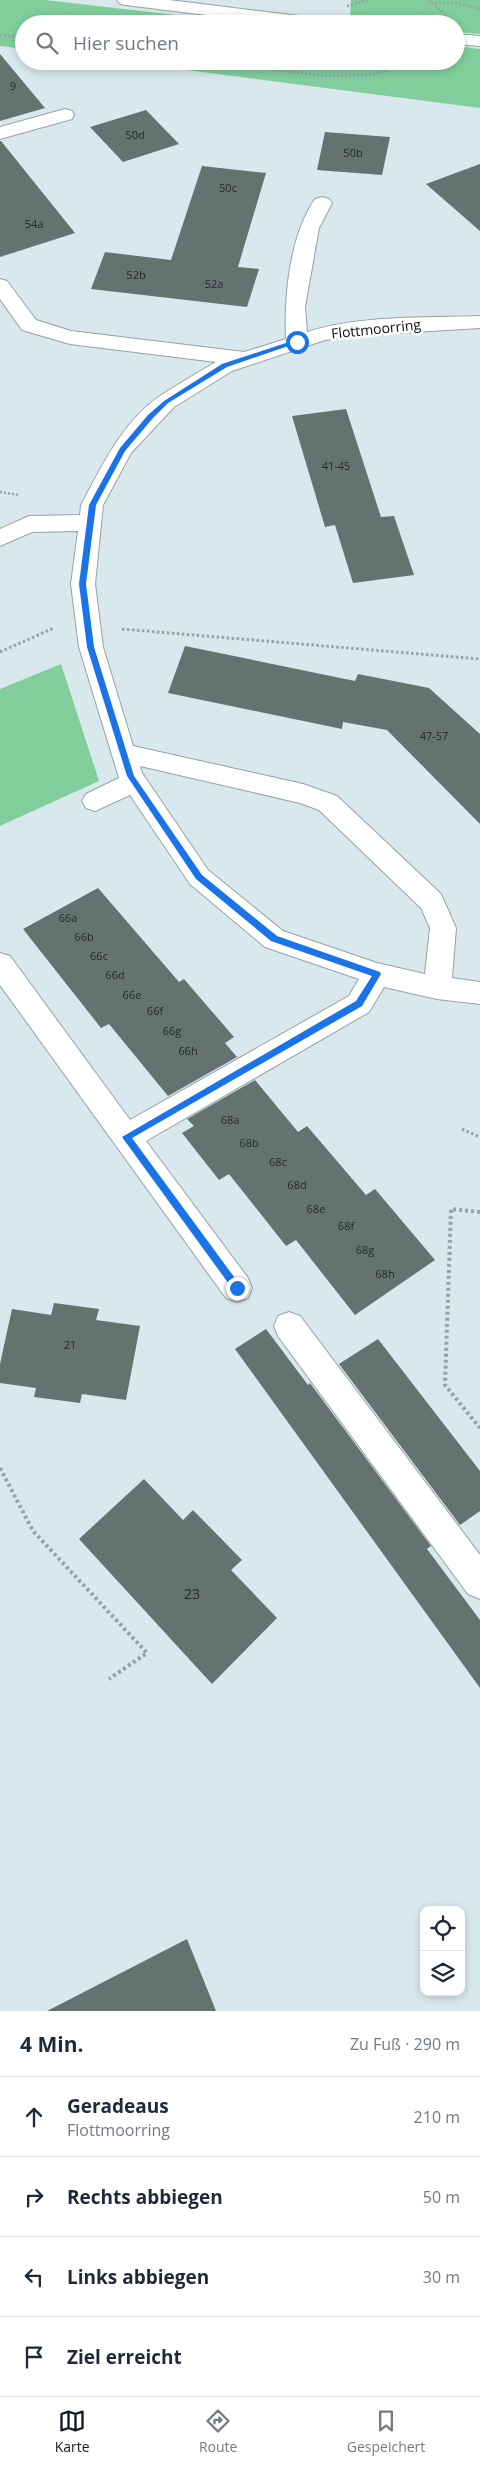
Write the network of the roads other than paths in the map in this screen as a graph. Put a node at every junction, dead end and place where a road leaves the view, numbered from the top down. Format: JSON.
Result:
{"nodes":[{"id":1,"x":126,"y":0,"type":"edge"},
{"id":2,"x":219,"y":6,"type":"edge"},
{"id":3,"x":272,"y":15,"type":"edge"},
{"id":4,"x":465,"y":40,"type":"edge"},
{"id":5,"x":480,"y":41,"type":"edge"},
{"id":6,"x":65,"y":115,"type":"dead end"},
{"id":7,"x":0,"y":133,"type":"edge"},
{"id":8,"x":322,"y":203,"type":"dead end"},
{"id":9,"x":0,"y":285,"type":"edge"},
{"id":10,"x":480,"y":322,"type":"edge"},
{"id":11,"x":297,"y":342,"type":"junction"},
{"id":12,"x":245,"y":359,"type":"junction"},
{"id":13,"x":90,"y":523,"type":"junction"},
{"id":14,"x":0,"y":538,"type":"edge"},
{"id":15,"x":124,"y":753,"type":"junction"},
{"id":16,"x":134,"y":782,"type":"junction"},
{"id":17,"x":95,"y":801,"type":"dead end"},
{"id":18,"x":0,"y":964,"type":"edge"},
{"id":19,"x":377,"y":974,"type":"junction"},
{"id":20,"x":437,"y":988,"type":"junction"},
{"id":21,"x":480,"y":993,"type":"edge"},
{"id":22,"x":126,"y":1137,"type":"junction"},
{"id":23,"x":237,"y":1288,"type":"dead end"},
{"id":24,"x":289,"y":1326,"type":"dead end"},
{"id":25,"x":480,"y":1582,"type":"edge"}],
"edges":[{"from":1,"to":2,"type":"street"},
{"from":2,"to":3,"type":"street"},
{"from":4,"to":5,"type":"street"},
{"from":6,"to":7,"type":"street"},
{"from":8,"to":11,"type":"street"},
{"from":9,"to":12,"type":"street"},
{"from":10,"to":11,"type":"street","name":"Flottmoorring"},
{"from":11,"to":12,"type":"street","name":"Flottmoorring"},
{"from":12,"to":13,"type":"street","name":"Flottmoorring"},
{"from":13,"to":14,"type":"street"},
{"from":13,"to":15,"type":"street","name":"Flottmoorring"},
{"from":15,"to":16,"type":"street","name":"Flottmoorring"},
{"from":15,"to":20,"type":"street"},
{"from":16,"to":17,"type":"street"},
{"from":16,"to":19,"type":"street","name":"Flottmoorring"},
{"from":18,"to":22,"type":"street"},
{"from":19,"to":20,"type":"street","name":"Flottmoorring"},
{"from":19,"to":22,"type":"street"},
{"from":20,"to":21,"type":"street","name":"Flottmoorring"},
{"from":22,"to":23,"type":"street"},
{"from":24,"to":25,"type":"street"}]}
